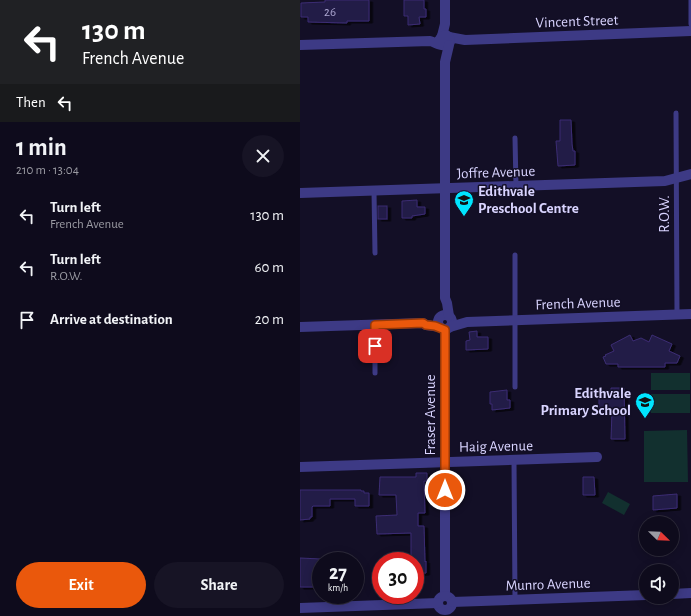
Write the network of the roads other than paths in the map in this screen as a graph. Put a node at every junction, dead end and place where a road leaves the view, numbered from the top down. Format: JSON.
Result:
{"nodes":[{"id":1,"x":445,"y":0,"type":"edge"},
{"id":2,"x":691,"y":0,"type":"edge"},
{"id":3,"x":691,"y":24,"type":"edge"},
{"id":4,"x":691,"y":31,"type":"edge"},
{"id":5,"x":445,"y":40,"type":"junction"},
{"id":6,"x":300,"y":45,"type":"edge"},
{"id":7,"x":676,"y":113,"type":"dead end"},
{"id":8,"x":515,"y":138,"type":"dead end"},
{"id":9,"x":691,"y":174,"type":"edge"},
{"id":10,"x":676,"y":178,"type":"junction"},
{"id":11,"x":516,"y":186,"type":"junction"},
{"id":12,"x":445,"y":188,"type":"junction"},
{"id":13,"x":374,"y":191,"type":"junction"},
{"id":14,"x":300,"y":194,"type":"edge"},
{"id":15,"x":375,"y":253,"type":"dead end"},
{"id":16,"x":515,"y":255,"type":"dead end"},
{"id":17,"x":677,"y":314,"type":"junction"},
{"id":18,"x":691,"y":314,"type":"edge"},
{"id":19,"x":515,"y":320,"type":"junction"},
{"id":20,"x":445,"y":322,"type":"junction"},
{"id":21,"x":375,"y":325,"type":"junction"},
{"id":22,"x":300,"y":327,"type":"edge"},
{"id":23,"x":375,"y":373,"type":"dead end"},
{"id":24,"x":515,"y":388,"type":"dead end"},
{"id":25,"x":598,"y":457,"type":"dead end"},
{"id":26,"x":514,"y":460,"type":"junction"},
{"id":27,"x":445,"y":462,"type":"junction"},
{"id":28,"x":300,"y":467,"type":"edge"},
{"id":29,"x":691,"y":593,"type":"edge"},
{"id":30,"x":679,"y":594,"type":"edge"},
{"id":31,"x":639,"y":595,"type":"edge"},
{"id":32,"x":515,"y":601,"type":"junction"},
{"id":33,"x":445,"y":605,"type":"edge"},
{"id":34,"x":300,"y":608,"type":"edge"}],
"edges":[{"from":1,"to":5,"type":"street"},
{"from":2,"to":3,"type":"lane"},
{"from":4,"to":5,"type":"street","name":"Vincent Street"},
{"from":5,"to":6,"type":"street","name":"Vincent Street"},
{"from":5,"to":12,"type":"street","name":"Fraser Avenue"},
{"from":7,"to":10,"type":"lane","name":"R.O.W."},
{"from":8,"to":11,"type":"lane"},
{"from":9,"to":10,"type":"street","name":"Joffre Avenue"},
{"from":10,"to":11,"type":"street","name":"Joffre Avenue"},
{"from":10,"to":17,"type":"lane","name":"R.O.W."},
{"from":11,"to":12,"type":"street","name":"Joffre Avenue"},
{"from":12,"to":13,"type":"street","name":"Joffre Avenue"},
{"from":12,"to":20,"type":"street","name":"Fraser Avenue"},
{"from":13,"to":14,"type":"street","name":"Joffre Avenue"},
{"from":13,"to":15,"type":"lane"},
{"from":16,"to":19,"type":"lane"},
{"from":17,"to":18,"type":"street","name":"French Avenue"},
{"from":17,"to":19,"type":"street","name":"French Avenue"},
{"from":19,"to":20,"type":"street","name":"French Avenue"},
{"from":19,"to":24,"type":"lane"},
{"from":20,"to":21,"type":"street","name":"French Avenue"},
{"from":20,"to":27,"type":"street","name":"Fraser Avenue"},
{"from":21,"to":22,"type":"street","name":"French Avenue"},
{"from":21,"to":23,"type":"lane"},
{"from":25,"to":26,"type":"street","name":"Haig Avenue"},
{"from":26,"to":27,"type":"street","name":"Haig Avenue"},
{"from":26,"to":32,"type":"lane"},
{"from":27,"to":28,"type":"street","name":"Haig Avenue"},
{"from":27,"to":33,"type":"street","name":"Fraser Avenue"},
{"from":29,"to":30,"type":"street"},
{"from":31,"to":32,"type":"street","name":"Munro Avenue"},
{"from":32,"to":33,"type":"street","name":"Munro Avenue"},
{"from":33,"to":34,"type":"street","name":"Munro Avenue"}]}
